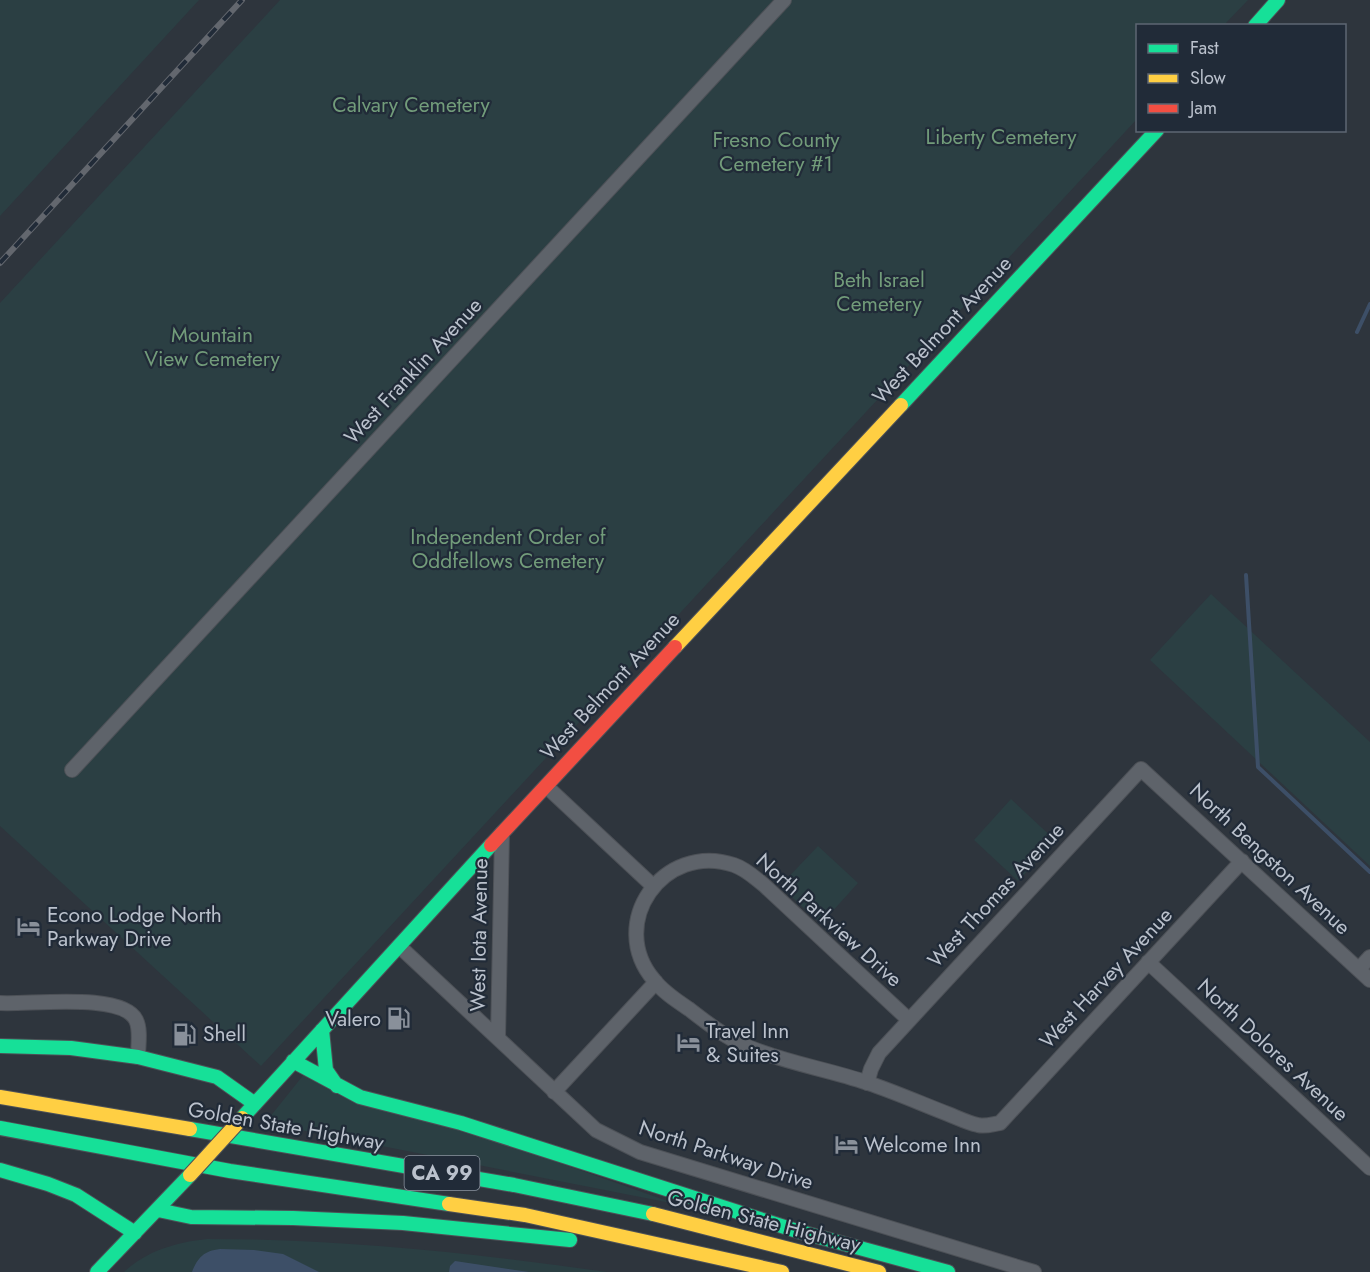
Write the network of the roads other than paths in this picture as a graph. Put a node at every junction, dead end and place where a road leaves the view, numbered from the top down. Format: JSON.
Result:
{"nodes":[{"id":1,"x":784,"y":0,"type":"edge"},
{"id":2,"x":1278,"y":0,"type":"edge"},
{"id":3,"x":1257,"y":24,"type":"edge"},
{"id":4,"x":1155,"y":132,"type":"edge"},
{"id":5,"x":1141,"y":769,"type":"joint"},
{"id":6,"x":72,"y":770,"type":"dead end"},
{"id":7,"x":546,"y":786,"type":"junction"},
{"id":8,"x":502,"y":833,"type":"junction"},
{"id":9,"x":1242,"y":861,"type":"junction"},
{"id":10,"x":653,"y":886,"type":"junction"},
{"id":11,"x":399,"y":946,"type":"junction"},
{"id":12,"x":1370,"y":957,"type":"edge"},
{"id":13,"x":1148,"y":962,"type":"junction"},
{"id":14,"x":1359,"y":969,"type":"junction"},
{"id":15,"x":1370,"y":980,"type":"edge"},
{"id":16,"x":656,"y":982,"type":"junction"},
{"id":17,"x":0,"y":1003,"type":"edge"},
{"id":18,"x":909,"y":1020,"type":"junction"},
{"id":19,"x":322,"y":1030,"type":"junction"},
{"id":20,"x":498,"y":1038,"type":"junction"},
{"id":21,"x":0,"y":1046,"type":"edge"},
{"id":22,"x":138,"y":1057,"type":"junction"},
{"id":23,"x":293,"y":1061,"type":"junction"},
{"id":24,"x":867,"y":1083,"type":"junction"},
{"id":25,"x":337,"y":1086,"type":"junction"},
{"id":26,"x":554,"y":1092,"type":"junction"},
{"id":27,"x":0,"y":1097,"type":"edge"},
{"id":28,"x":255,"y":1104,"type":"junction"},
{"id":29,"x":0,"y":1128,"type":"edge"},
{"id":30,"x":1370,"y":1168,"type":"edge"},
{"id":31,"x":0,"y":1170,"type":"edge"},
{"id":32,"x":158,"y":1210,"type":"junction"},
{"id":33,"x":135,"y":1233,"type":"junction"},
{"id":34,"x":687,"y":1250,"type":"junction"},
{"id":35,"x":97,"y":1272,"type":"edge"},
{"id":36,"x":782,"y":1272,"type":"edge"},
{"id":37,"x":879,"y":1272,"type":"edge"},
{"id":38,"x":948,"y":1272,"type":"edge"},
{"id":39,"x":1034,"y":1272,"type":"edge"}],
"edges":[{"from":1,"to":6,"type":"street","name":"West Franklin Avenue"},
{"from":2,"to":3,"type":"main road"},
{"from":4,"to":7,"type":"main road","name":"West Belmont Avenue"},
{"from":5,"to":9,"type":"street","name":"North Bengston Avenue"},
{"from":5,"to":18,"type":"street","name":"West Thomas Avenue"},
{"from":7,"to":8,"type":"main road","name":"West Belmont Avenue"},
{"from":7,"to":10,"type":"street"},
{"from":8,"to":11,"type":"main road","name":"West Belmont Avenue"},
{"from":8,"to":20,"type":"street","name":"West Iota Avenue"},
{"from":9,"to":13,"type":"street","name":"West Harvey Avenue"},
{"from":9,"to":14,"type":"street","name":"North Bengston Avenue"},
{"from":10,"to":16,"type":"street"},
{"from":10,"to":18,"type":"street","name":"North Parkview Drive"},
{"from":11,"to":19,"type":"main road","name":"West Belmont Avenue"},
{"from":11,"to":20,"type":"street","name":"North Parkway Drive"},
{"from":12,"to":14,"type":"street"},
{"from":13,"to":24,"type":"street","name":"West Harvey Avenue"},
{"from":13,"to":30,"type":"street","name":"North Dolores Avenue"},
{"from":14,"to":15,"type":"street","name":"North Bengston Avenue"},
{"from":16,"to":24,"type":"street"},
{"from":16,"to":26,"type":"street"},
{"from":17,"to":22,"type":"street"},
{"from":18,"to":24,"type":"street","name":"West Thomas Avenue"},
{"from":19,"to":23,"type":"main road","name":"West Belmont Avenue"},
{"from":19,"to":25,"type":"main road"},
{"from":20,"to":26,"type":"street","name":"North Parkway Drive"},
{"from":21,"to":22,"type":"main road"},
{"from":22,"to":28,"type":"main road"},
{"from":23,"to":25,"type":"main road"},
{"from":23,"to":28,"type":"main road","name":"West Belmont Avenue"},
{"from":25,"to":38,"type":"main road"},
{"from":26,"to":39,"type":"street","name":"North Parkway Drive"},
{"from":27,"to":37,"type":"main road","name":"Golden State Highway","number":"CA 99"},
{"from":28,"to":32,"type":"main road","name":"West Belmont Avenue","bridge":true},
{"from":29,"to":34,"type":"main road","number":"CA 99"},
{"from":31,"to":33,"type":"main road"},
{"from":32,"to":33,"type":"main road","name":"West Belmont Avenue"},
{"from":32,"to":34,"type":"main road"},
{"from":33,"to":35,"type":"main road","name":"West Belmont Avenue"},
{"from":34,"to":36,"type":"main road","number":"CA 99"}]}
